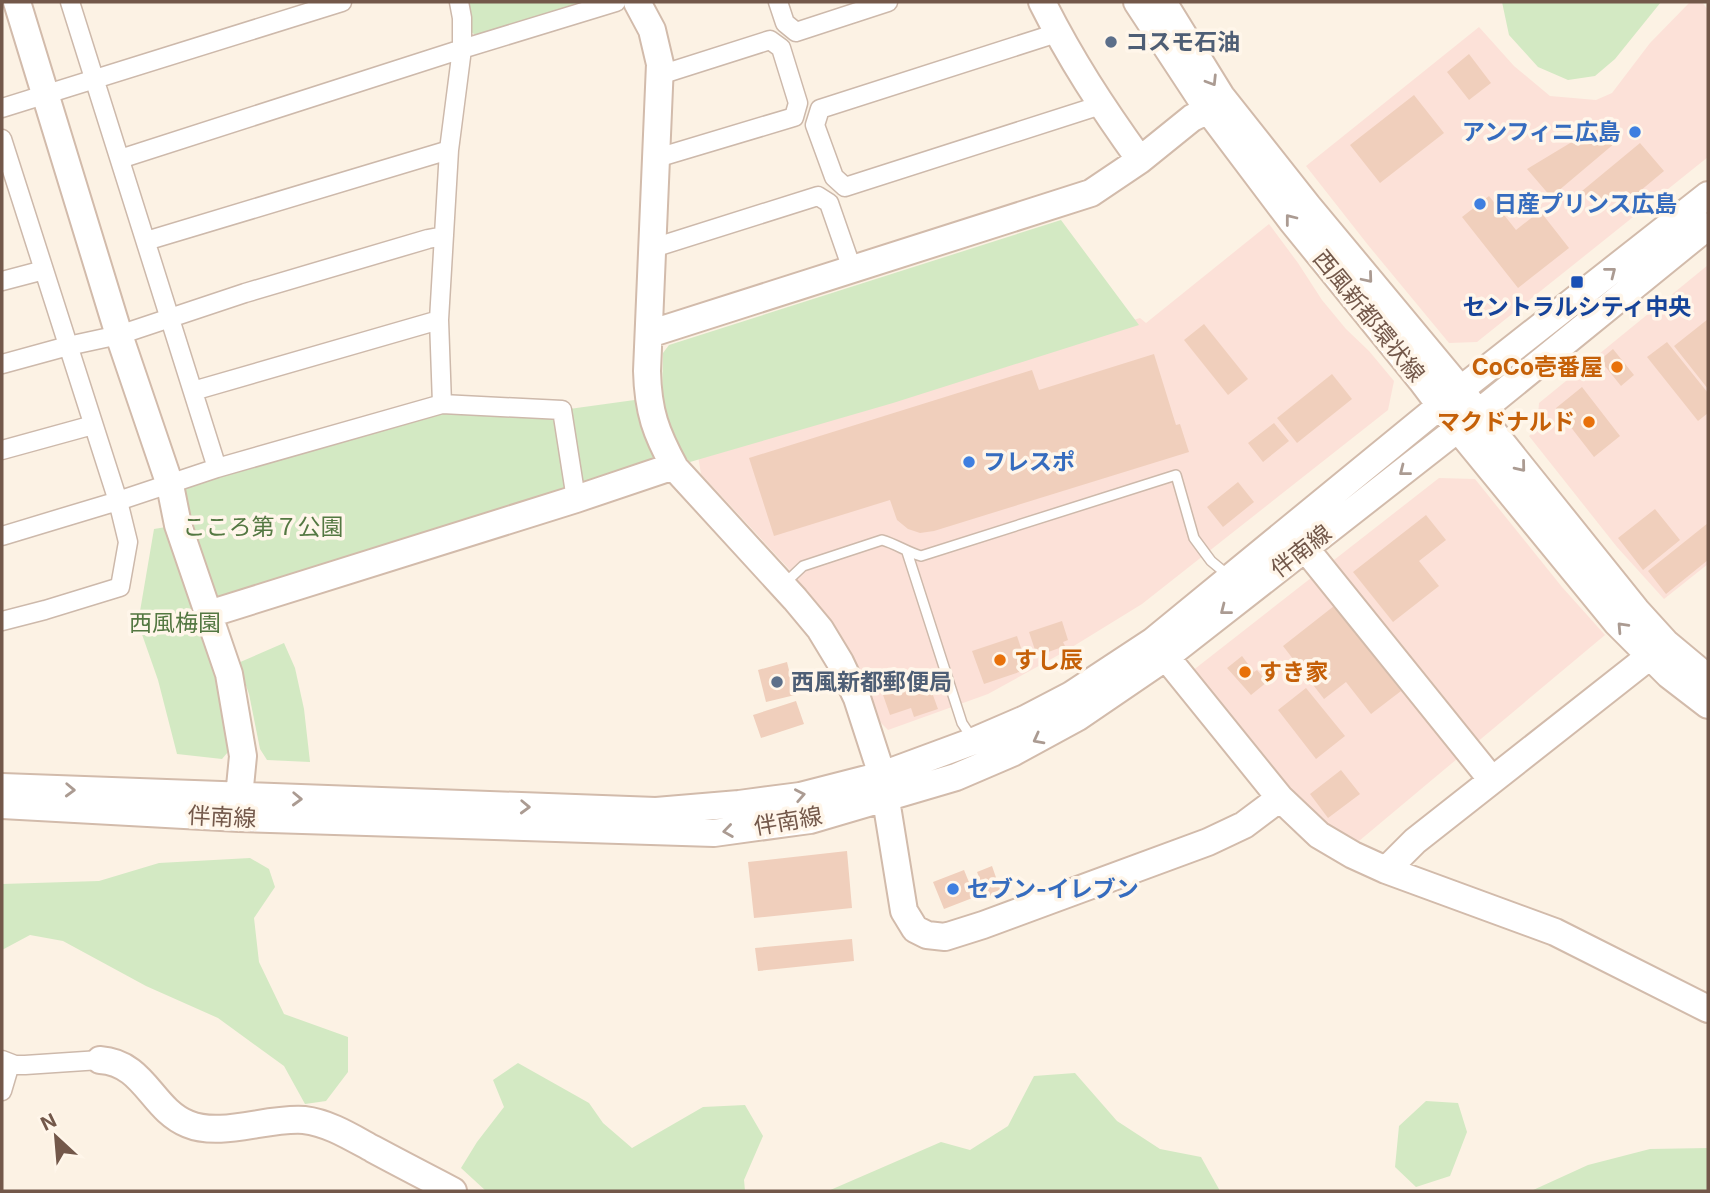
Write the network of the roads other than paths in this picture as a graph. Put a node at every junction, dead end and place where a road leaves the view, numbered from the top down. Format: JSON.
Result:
{"nodes":[{"id":1,"x":18,"y":2,"type":"edge"},
{"id":2,"x":70,"y":2,"type":"edge"},
{"id":3,"x":342,"y":2,"type":"edge"},
{"id":4,"x":458,"y":2,"type":"edge"},
{"id":5,"x":616,"y":2,"type":"edge"},
{"id":6,"x":637,"y":2,"type":"edge"},
{"id":7,"x":778,"y":2,"type":"edge"},
{"id":8,"x":888,"y":2,"type":"edge"},
{"id":9,"x":1042,"y":2,"type":"edge"},
{"id":10,"x":1137,"y":2,"type":"edge"},
{"id":11,"x":1163,"y":2,"type":"edge"},
{"id":12,"x":1057,"y":33,"type":"junction"},
{"id":13,"x":462,"y":49,"type":"junction"},
{"id":14,"x":660,"y":75,"type":"junction"},
{"id":15,"x":96,"y":80,"type":"junction"},
{"id":16,"x":47,"y":95,"type":"junction"},
{"id":17,"x":1101,"y":105,"type":"junction"},
{"id":18,"x":2,"y":108,"type":"edge"},
{"id":19,"x":1208,"y":110,"type":"junction"},
{"id":20,"x":2,"y":139,"type":"edge"},
{"id":21,"x":449,"y":150,"type":"junction"},
{"id":22,"x":657,"y":158,"type":"junction"},
{"id":23,"x":120,"y":159,"type":"junction"},
{"id":24,"x":1140,"y":160,"type":"junction"},
{"id":25,"x":1708,"y":195,"type":"edge"},
{"id":26,"x":10,"y":196,"type":"edge"},
{"id":27,"x":1708,"y":226,"type":"edge"},
{"id":28,"x":444,"y":236,"type":"junction"},
{"id":29,"x":146,"y":241,"type":"junction"},
{"id":30,"x":653,"y":248,"type":"junction"},
{"id":31,"x":852,"y":269,"type":"junction"},
{"id":32,"x":44,"y":270,"type":"junction"},
{"id":33,"x":2,"y":281,"type":"edge"},
{"id":34,"x":170,"y":318,"type":"junction"},
{"id":35,"x":439,"y":320,"type":"junction"},
{"id":36,"x":649,"y":334,"type":"junction"},
{"id":37,"x":119,"y":335,"type":"junction"},
{"id":38,"x":68,"y":346,"type":"junction"},
{"id":39,"x":2,"y":364,"type":"edge"},
{"id":40,"x":193,"y":391,"type":"junction"},
{"id":41,"x":1451,"y":398,"type":"junction"},
{"id":42,"x":442,"y":404,"type":"junction"},
{"id":43,"x":1468,"y":421,"type":"junction"},
{"id":44,"x":93,"y":425,"type":"junction"},
{"id":45,"x":2,"y":450,"type":"edge"},
{"id":46,"x":674,"y":466,"type":"junction"},
{"id":47,"x":217,"y":468,"type":"junction"},
{"id":48,"x":170,"y":485,"type":"junction"},
{"id":49,"x":576,"y":499,"type":"junction"},
{"id":50,"x":118,"y":502,"type":"junction"},
{"id":51,"x":2,"y":536,"type":"edge"},
{"id":52,"x":1305,"y":548,"type":"junction"},
{"id":53,"x":907,"y":552,"type":"junction"},
{"id":54,"x":1231,"y":577,"type":"junction"},
{"id":55,"x":782,"y":585,"type":"junction"},
{"id":56,"x":209,"y":614,"type":"junction"},
{"id":57,"x":2,"y":621,"type":"edge"},
{"id":58,"x":1650,"y":656,"type":"junction"},
{"id":59,"x":1166,"y":657,"type":"junction"},
{"id":60,"x":1708,"y":678,"type":"edge"},
{"id":61,"x":1708,"y":705,"type":"edge"},
{"id":62,"x":974,"y":741,"type":"junction"},
{"id":63,"x":1492,"y":780,"type":"junction"},
{"id":64,"x":884,"y":786,"type":"junction"},
{"id":65,"x":2,"y":787,"type":"edge"},
{"id":66,"x":239,"y":797,"type":"junction"},
{"id":67,"x":1280,"y":798,"type":"junction"},
{"id":68,"x":2,"y":805,"type":"edge"},
{"id":69,"x":1387,"y":870,"type":"junction"},
{"id":70,"x":1708,"y":1009,"type":"edge"},
{"id":71,"x":100,"y":1060,"type":"joint"},
{"id":72,"x":6,"y":1062,"type":"edge"},
{"id":73,"x":2,"y":1091,"type":"edge"},
{"id":74,"x":453,"y":1191,"type":"edge"}],
"edges":[{"from":1,"to":16,"type":"street"},
{"from":2,"to":15,"type":"street"},
{"from":3,"to":15,"type":"street"},
{"from":4,"to":13,"type":"street"},
{"from":5,"to":13,"type":"street"},
{"from":6,"to":14,"type":"street"},
{"from":7,"to":8,"type":"street"},
{"from":9,"to":12,"type":"street"},
{"from":10,"to":19,"type":"street","name":"西風新都環状線"},
{"from":11,"to":41,"type":"street","name":"西風新都環状線","one_way":true},
{"from":12,"to":17,"type":"street"},
{"from":12,"to":17,"type":"street"},
{"from":13,"to":21,"type":"street"},
{"from":13,"to":23,"type":"street"},
{"from":14,"to":22,"type":"street"},
{"from":14,"to":22,"type":"street"},
{"from":15,"to":16,"type":"street"},
{"from":15,"to":23,"type":"street"},
{"from":16,"to":18,"type":"street"},
{"from":16,"to":37,"type":"street"},
{"from":17,"to":24,"type":"street"},
{"from":19,"to":24,"type":"street"},
{"from":41,"to":19,"type":"street","name":"西風新都環状線","one_way":true},
{"from":20,"to":26,"type":"street"},
{"from":21,"to":28,"type":"street"},
{"from":21,"to":29,"type":"street"},
{"from":22,"to":30,"type":"street"},
{"from":23,"to":29,"type":"street"},
{"from":24,"to":31,"type":"street"},
{"from":41,"to":25,"type":"street","name":"伴南線","one_way":true},
{"from":26,"to":32,"type":"street"},
{"from":27,"to":43,"type":"street","name":"伴南線"},
{"from":28,"to":34,"type":"street"},
{"from":28,"to":35,"type":"street"},
{"from":29,"to":34,"type":"street"},
{"from":30,"to":31,"type":"street"},
{"from":30,"to":36,"type":"street"},
{"from":31,"to":36,"type":"street"},
{"from":32,"to":33,"type":"street"},
{"from":32,"to":38,"type":"street"},
{"from":34,"to":37,"type":"street"},
{"from":34,"to":40,"type":"street"},
{"from":35,"to":40,"type":"street"},
{"from":35,"to":42,"type":"street"},
{"from":36,"to":46,"type":"street"},
{"from":37,"to":38,"type":"street"},
{"from":37,"to":48,"type":"street"},
{"from":38,"to":39,"type":"street"},
{"from":38,"to":44,"type":"street"},
{"from":40,"to":47,"type":"street"},
{"from":41,"to":43,"type":"street","name":"西風新都環状線"},
{"from":41,"to":54,"type":"street","name":"伴南線"},
{"from":42,"to":47,"type":"street"},
{"from":42,"to":49,"type":"street"},
{"from":43,"to":52,"type":"street","name":"伴南線","one_way":true},
{"from":58,"to":43,"type":"street","name":"西風新都環状線","one_way":true},
{"from":43,"to":60,"type":"street","name":"西風新都環状線","one_way":true},
{"from":44,"to":45,"type":"street"},
{"from":44,"to":50,"type":"street"},
{"from":46,"to":49,"type":"street"},
{"from":46,"to":55,"type":"street"},
{"from":47,"to":48,"type":"street"},
{"from":48,"to":50,"type":"street"},
{"from":48,"to":56,"type":"street"},
{"from":49,"to":56,"type":"street"},
{"from":50,"to":51,"type":"street"},
{"from":50,"to":57,"type":"street"},
{"from":52,"to":59,"type":"street","name":"伴南線","one_way":true},
{"from":52,"to":63,"type":"street"},
{"from":53,"to":54,"type":"lane"},
{"from":53,"to":55,"type":"lane"},
{"from":53,"to":62,"type":"lane"},
{"from":54,"to":62,"type":"street","name":"伴南線"},
{"from":55,"to":64,"type":"street"},
{"from":56,"to":66,"type":"street"},
{"from":58,"to":61,"type":"street","name":"西風新都環状線"},
{"from":58,"to":63,"type":"street"},
{"from":59,"to":64,"type":"street","name":"伴南線","one_way":true},
{"from":59,"to":67,"type":"street"},
{"from":62,"to":64,"type":"street","name":"伴南線"},
{"from":63,"to":69,"type":"street"},
{"from":66,"to":64,"type":"street","name":"伴南線","one_way":true},
{"from":64,"to":67,"type":"street"},
{"from":64,"to":68,"type":"street","name":"伴南線","one_way":true},
{"from":65,"to":66,"type":"street","name":"伴南線","one_way":true},
{"from":67,"to":69,"type":"street"},
{"from":69,"to":70,"type":"street"},
{"from":71,"to":72,"type":"street"},
{"from":71,"to":74,"type":"street"},
{"from":72,"to":73,"type":"street"}]}
